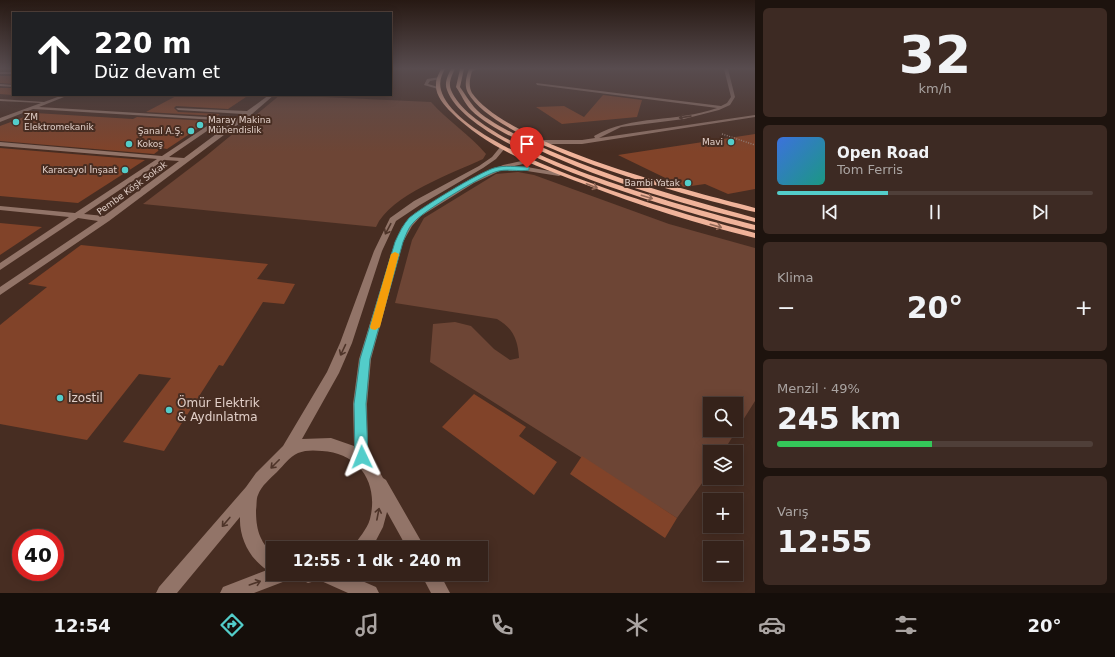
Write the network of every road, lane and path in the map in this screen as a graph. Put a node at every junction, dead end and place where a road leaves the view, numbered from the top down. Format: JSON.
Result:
{"nodes":[{"id":1,"x":8,"y":97,"type":"edge"},
{"id":2,"x":50,"y":97,"type":"edge"},
{"id":3,"x":62,"y":97,"type":"edge"},
{"id":4,"x":270,"y":97,"type":"edge"},
{"id":5,"x":442,"y":97,"type":"edge"},
{"id":6,"x":453,"y":97,"type":"edge"},
{"id":7,"x":463,"y":97,"type":"edge"},
{"id":8,"x":473,"y":97,"type":"edge"},
{"id":9,"x":629,"y":97,"type":"edge"},
{"id":10,"x":733,"y":97,"type":"edge"},
{"id":11,"x":0,"y":100,"type":"edge"},
{"id":12,"x":45,"y":100,"type":"junction"},
{"id":13,"x":62,"y":103,"type":"dead end"},
{"id":14,"x":722,"y":107,"type":"junction"},
{"id":15,"x":33,"y":108,"type":"junction"},
{"id":16,"x":171,"y":109,"type":"dead end"},
{"id":17,"x":250,"y":113,"type":"junction"},
{"id":18,"x":0,"y":116,"type":"edge"},
{"id":19,"x":755,"y":116,"type":"edge"},
{"id":20,"x":9,"y":117,"type":"junction"},
{"id":21,"x":0,"y":120,"type":"edge"},
{"id":22,"x":755,"y":120,"type":"edge"},
{"id":23,"x":514,"y":127,"type":"junction"},
{"id":24,"x":472,"y":128,"type":"junction"},
{"id":25,"x":722,"y":134,"type":"dead end"},
{"id":26,"x":589,"y":141,"type":"junction"},
{"id":27,"x":542,"y":142,"type":"junction"},
{"id":28,"x":0,"y":144,"type":"edge"},
{"id":29,"x":755,"y":145,"type":"edge"},
{"id":30,"x":504,"y":147,"type":"junction"},
{"id":31,"x":566,"y":151,"type":"junction"},
{"id":32,"x":163,"y":158,"type":"junction"},
{"id":33,"x":187,"y":160,"type":"junction"},
{"id":34,"x":530,"y":161,"type":"junction"},
{"id":35,"x":608,"y":167,"type":"junction"},
{"id":36,"x":495,"y":170,"type":"junction"},
{"id":37,"x":559,"y":174,"type":"junction"},
{"id":38,"x":578,"y":180,"type":"junction"},
{"id":39,"x":0,"y":208,"type":"edge"},
{"id":40,"x":755,"y":210,"type":"edge"},
{"id":41,"x":77,"y":216,"type":"junction"},
{"id":42,"x":106,"y":219,"type":"junction"},
{"id":43,"x":755,"y":220,"type":"edge"},
{"id":44,"x":755,"y":228,"type":"edge"},
{"id":45,"x":755,"y":236,"type":"edge"},
{"id":46,"x":0,"y":267,"type":"edge"},
{"id":47,"x":0,"y":292,"type":"edge"},
{"id":48,"x":288,"y":451,"type":"junction"},
{"id":49,"x":362,"y":457,"type":"junction"},
{"id":50,"x":373,"y":472,"type":"junction"},
{"id":51,"x":251,"y":492,"type":"junction"},
{"id":52,"x":367,"y":541,"type":"edge"},
{"id":53,"x":412,"y":541,"type":"edge"},
{"id":54,"x":266,"y":560,"type":"edge"},
{"id":55,"x":266,"y":580,"type":"edge"},
{"id":56,"x":342,"y":581,"type":"edge"},
{"id":57,"x":434,"y":581,"type":"edge"},
{"id":58,"x":165,"y":593,"type":"edge"},
{"id":59,"x":229,"y":593,"type":"edge"},
{"id":60,"x":370,"y":593,"type":"edge"},
{"id":61,"x":441,"y":593,"type":"edge"}],
"edges":[{"from":1,"to":12,"type":"street"},
{"from":2,"to":12,"type":"street"},
{"from":3,"to":12,"type":"street"},
{"from":4,"to":17,"type":"street","name":"Pembe Köşk Sokak"},
{"from":5,"to":24,"type":"main road"},
{"from":6,"to":44,"type":"main road","one_way":true},
{"from":7,"to":43,"type":"main road"},
{"from":8,"to":23,"type":"main road"},
{"from":9,"to":14,"type":"street"},
{"from":10,"to":14,"type":"street"},
{"from":11,"to":12,"type":"street"},
{"from":12,"to":13,"type":"street"},
{"from":12,"to":15,"type":"street"},
{"from":14,"to":26,"type":"street","one_way":true},
{"from":15,"to":20,"type":"street"},
{"from":15,"to":32,"type":"street"},
{"from":16,"to":17,"type":"street"},
{"from":17,"to":33,"type":"street","name":"Pembe Köşk Sokak"},
{"from":18,"to":20,"type":"street"},
{"from":19,"to":26,"type":"street"},
{"from":20,"to":21,"type":"street"},
{"from":22,"to":31,"type":"street"},
{"from":23,"to":24,"type":"main road"},
{"from":23,"to":27,"type":"main road"},
{"from":24,"to":30,"type":"main road"},
{"from":25,"to":29,"type":"path"},
{"from":26,"to":27,"type":"street"},
{"from":27,"to":30,"type":"main road"},
{"from":27,"to":31,"type":"main road"},
{"from":28,"to":32,"type":"street"},
{"from":30,"to":34,"type":"main road"},
{"from":30,"to":48,"type":"street","one_way":true},
{"from":31,"to":34,"type":"main road"},
{"from":31,"to":35,"type":"main road"},
{"from":32,"to":33,"type":"street"},
{"from":32,"to":41,"type":"street"},
{"from":33,"to":42,"type":"street","name":"Pembe Köşk Sokak"},
{"from":34,"to":36,"type":"street"},
{"from":34,"to":37,"type":"main road"},
{"from":35,"to":38,"type":"main road"},
{"from":35,"to":40,"type":"main road"},
{"from":36,"to":37,"type":"street"},
{"from":36,"to":49,"type":"street"},
{"from":37,"to":38,"type":"main road"},
{"from":38,"to":45,"type":"main road","one_way":true},
{"from":39,"to":41,"type":"street"},
{"from":41,"to":42,"type":"street"},
{"from":41,"to":46,"type":"street"},
{"from":42,"to":47,"type":"street","name":"Pembe Köşk Sokak"},
{"from":48,"to":49,"type":"street"},
{"from":48,"to":51,"type":"street","one_way":true},
{"from":49,"to":50,"type":"street"},
{"from":52,"to":50,"type":"street","one_way":true},
{"from":50,"to":53,"type":"street"},
{"from":51,"to":54,"type":"street"},
{"from":51,"to":58,"type":"street","one_way":true},
{"from":59,"to":55,"type":"street","one_way":true},
{"from":56,"to":60,"type":"street"},
{"from":57,"to":61,"type":"street"}]}
